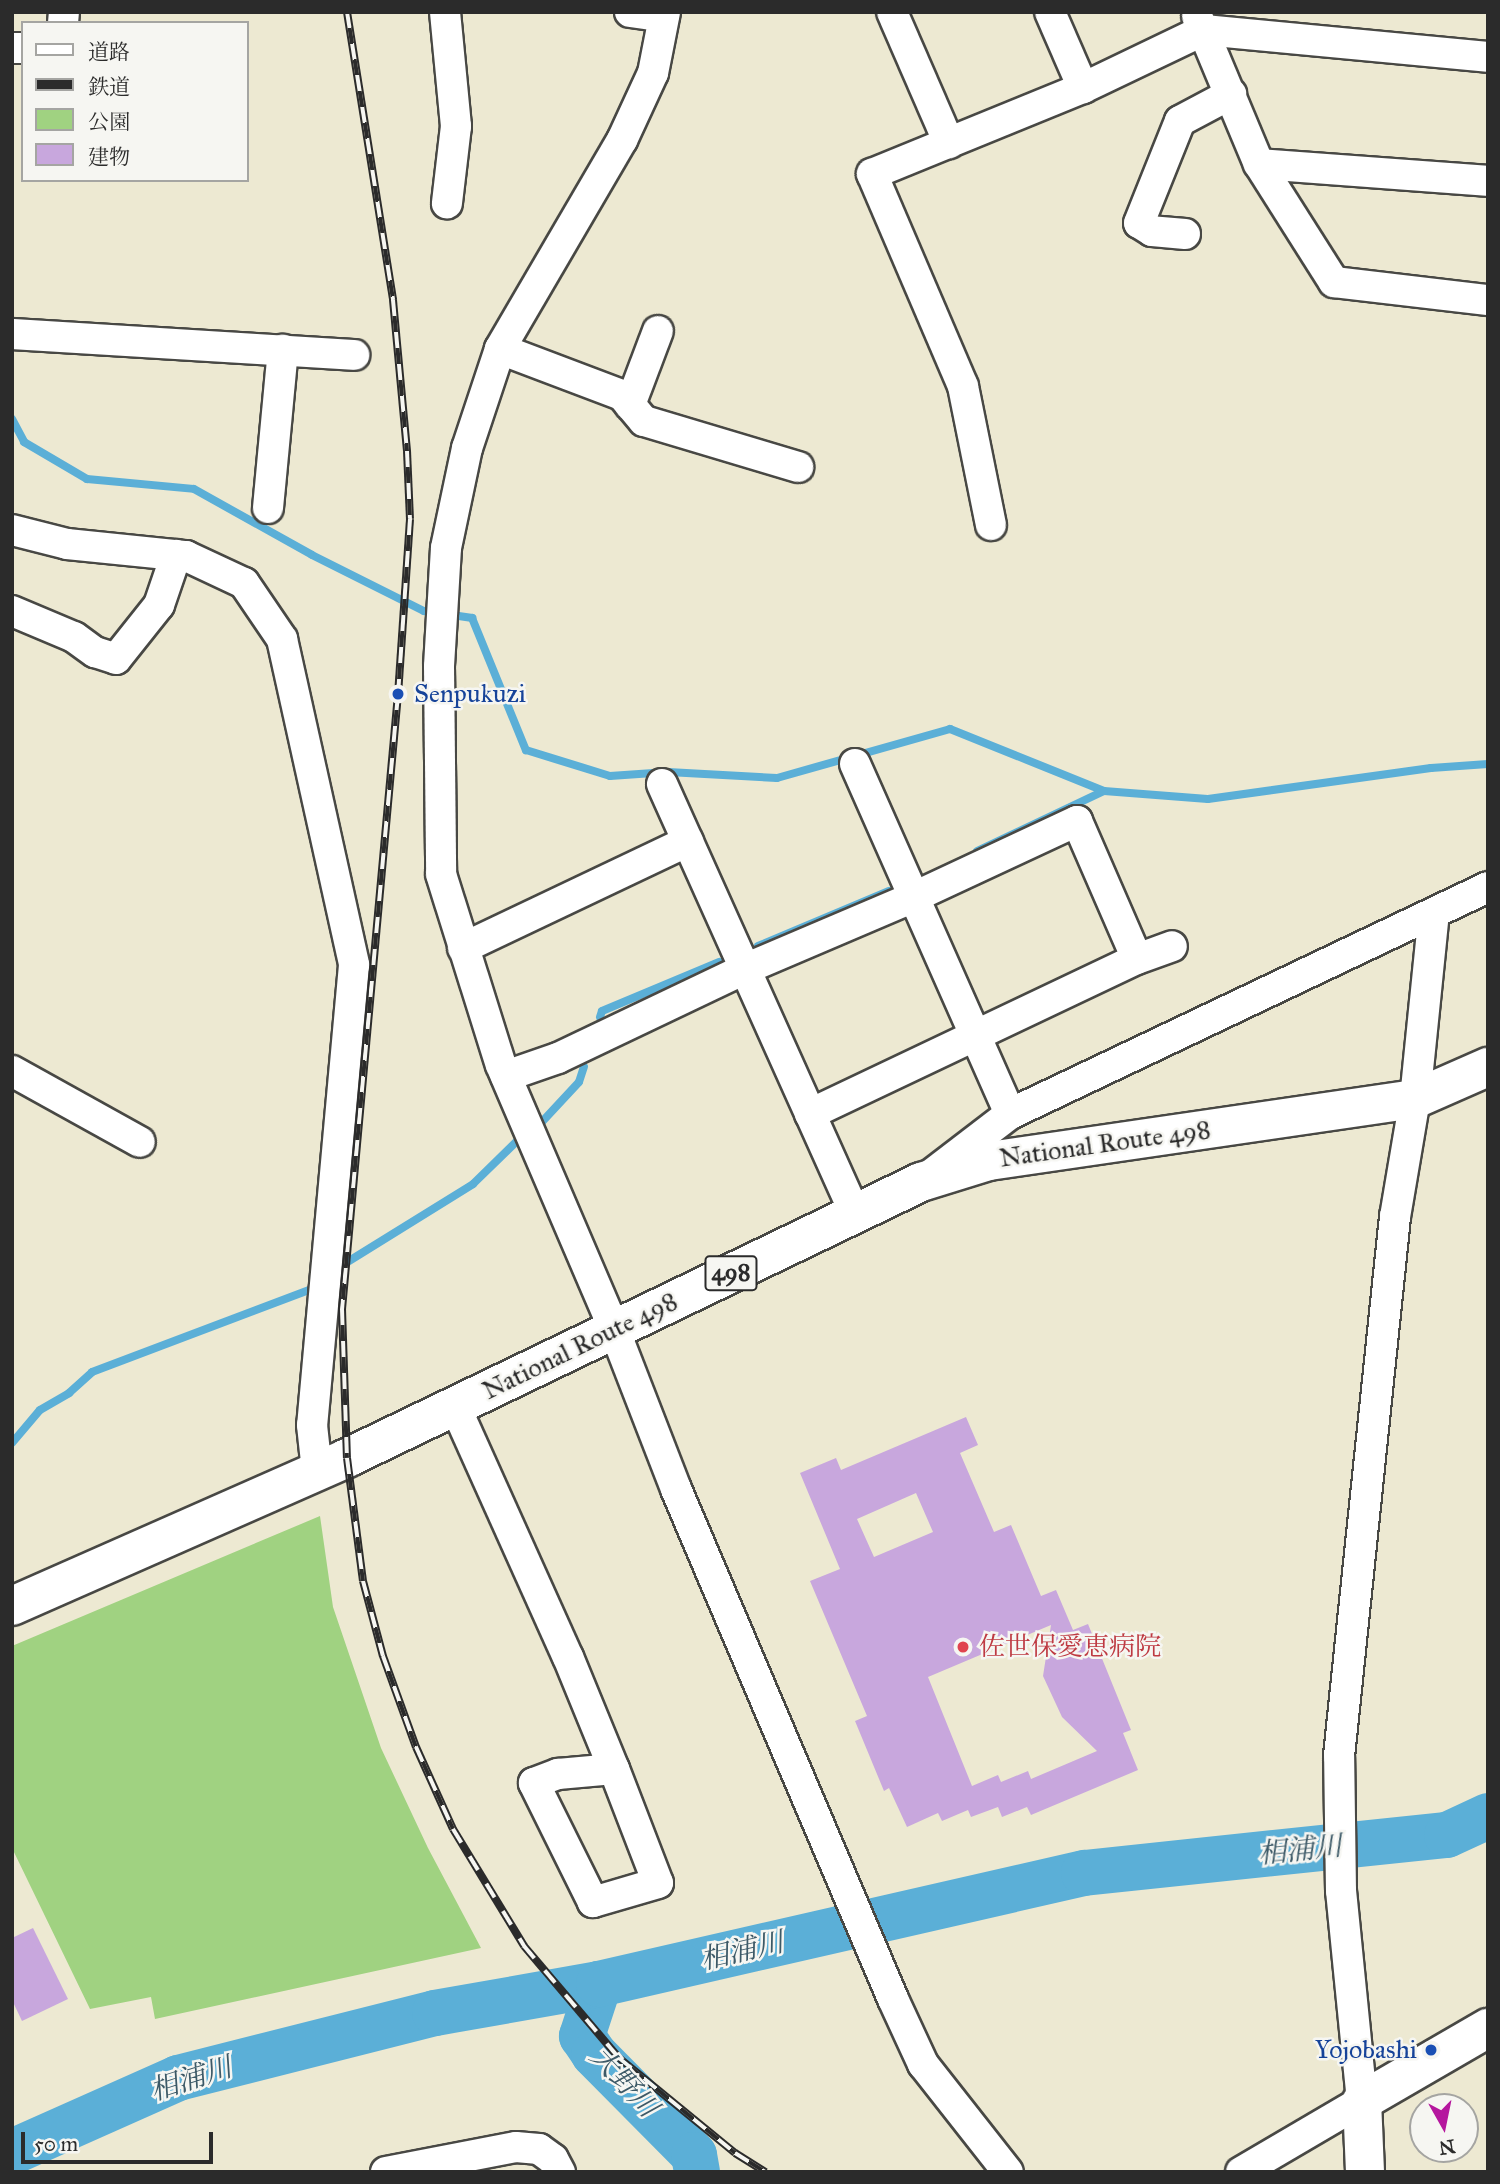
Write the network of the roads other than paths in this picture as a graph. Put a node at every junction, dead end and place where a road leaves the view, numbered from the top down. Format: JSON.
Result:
{"nodes":[{"id":1,"x":445,"y":12,"type":"edge"},
{"id":2,"x":630,"y":12,"type":"edge"},
{"id":3,"x":892,"y":12,"type":"edge"},
{"id":4,"x":1050,"y":12,"type":"edge"},
{"id":5,"x":665,"y":15,"type":"edge"},
{"id":6,"x":1200,"y":21,"type":"edge"},
{"id":7,"x":1488,"y":57,"type":"edge"},
{"id":8,"x":1083,"y":88,"type":"junction"},
{"id":9,"x":1231,"y":94,"type":"junction"},
{"id":10,"x":949,"y":143,"type":"junction"},
{"id":11,"x":1259,"y":164,"type":"junction"},
{"id":12,"x":1488,"y":181,"type":"edge"},
{"id":13,"x":447,"y":203,"type":"dead end"},
{"id":14,"x":1185,"y":234,"type":"dead end"},
{"id":15,"x":1488,"y":300,"type":"edge"},
{"id":16,"x":658,"y":331,"type":"dead end"},
{"id":17,"x":12,"y":334,"type":"edge"},
{"id":18,"x":500,"y":349,"type":"junction"},
{"id":19,"x":283,"y":351,"type":"junction"},
{"id":20,"x":354,"y":355,"type":"dead end"},
{"id":21,"x":630,"y":405,"type":"junction"},
{"id":22,"x":798,"y":467,"type":"dead end"},
{"id":23,"x":268,"y":508,"type":"dead end"},
{"id":24,"x":991,"y":525,"type":"dead end"},
{"id":25,"x":12,"y":530,"type":"edge"},
{"id":26,"x":176,"y":555,"type":"junction"},
{"id":27,"x":12,"y":611,"type":"edge"},
{"id":28,"x":855,"y":764,"type":"dead end"},
{"id":29,"x":662,"y":784,"type":"dead end"},
{"id":30,"x":688,"y":841,"type":"junction"},
{"id":31,"x":1488,"y":887,"type":"edge"},
{"id":32,"x":914,"y":897,"type":"junction"},
{"id":33,"x":1434,"y":913,"type":"junction"},
{"id":34,"x":1171,"y":946,"type":"dead end"},
{"id":35,"x":463,"y":947,"type":"junction"},
{"id":36,"x":1137,"y":958,"type":"junction"},
{"id":37,"x":745,"y":969,"type":"junction"},
{"id":38,"x":976,"y":1036,"type":"junction"},
{"id":39,"x":1488,"y":1067,"type":"edge"},
{"id":40,"x":12,"y":1071,"type":"edge"},
{"id":41,"x":506,"y":1076,"type":"junction"},
{"id":42,"x":1415,"y":1099,"type":"junction"},
{"id":43,"x":810,"y":1114,"type":"junction"},
{"id":44,"x":1010,"y":1114,"type":"junction"},
{"id":45,"x":139,"y":1142,"type":"dead end"},
{"id":46,"x":921,"y":1182,"type":"junction"},
{"id":47,"x":855,"y":1214,"type":"junction"},
{"id":48,"x":614,"y":1329,"type":"junction"},
{"id":49,"x":455,"y":1406,"type":"junction"},
{"id":50,"x":317,"y":1471,"type":"junction"},
{"id":51,"x":12,"y":1606,"type":"edge"},
{"id":52,"x":614,"y":1769,"type":"junction"},
{"id":53,"x":1488,"y":2028,"type":"edge"},
{"id":54,"x":1362,"y":2101,"type":"junction"},
{"id":55,"x":405,"y":2170,"type":"edge"},
{"id":56,"x":560,"y":2172,"type":"edge"},
{"id":57,"x":1008,"y":2172,"type":"edge"},
{"id":58,"x":1241,"y":2172,"type":"edge"},
{"id":59,"x":1365,"y":2172,"type":"edge"}],
"edges":[{"from":1,"to":13,"type":"street"},
{"from":2,"to":5,"type":"street"},
{"from":3,"to":10,"type":"street"},
{"from":4,"to":8,"type":"street"},
{"from":5,"to":18,"type":"street"},
{"from":6,"to":7,"type":"street"},
{"from":6,"to":8,"type":"street"},
{"from":6,"to":9,"type":"street"},
{"from":8,"to":10,"type":"street"},
{"from":9,"to":11,"type":"street"},
{"from":9,"to":14,"type":"street"},
{"from":10,"to":24,"type":"street"},
{"from":11,"to":12,"type":"street"},
{"from":11,"to":15,"type":"street"},
{"from":16,"to":21,"type":"street"},
{"from":17,"to":19,"type":"street"},
{"from":18,"to":21,"type":"street"},
{"from":18,"to":35,"type":"street"},
{"from":19,"to":20,"type":"street"},
{"from":19,"to":23,"type":"street"},
{"from":21,"to":22,"type":"street"},
{"from":25,"to":26,"type":"street"},
{"from":26,"to":27,"type":"street"},
{"from":26,"to":50,"type":"street"},
{"from":28,"to":32,"type":"street"},
{"from":29,"to":30,"type":"street"},
{"from":30,"to":35,"type":"street"},
{"from":30,"to":37,"type":"street"},
{"from":31,"to":33,"type":"street"},
{"from":32,"to":36,"type":"street"},
{"from":32,"to":37,"type":"street"},
{"from":32,"to":38,"type":"street"},
{"from":33,"to":42,"type":"street"},
{"from":33,"to":44,"type":"street"},
{"from":34,"to":36,"type":"street"},
{"from":35,"to":41,"type":"street"},
{"from":36,"to":38,"type":"street"},
{"from":37,"to":41,"type":"street"},
{"from":37,"to":43,"type":"street"},
{"from":38,"to":43,"type":"street"},
{"from":38,"to":44,"type":"street"},
{"from":39,"to":42,"type":"main road","name":"National Route 498","number":"498"},
{"from":40,"to":45,"type":"street"},
{"from":41,"to":48,"type":"street"},
{"from":42,"to":46,"type":"main road","name":"National Route 498","number":"498"},
{"from":42,"to":54,"type":"street"},
{"from":43,"to":47,"type":"street"},
{"from":44,"to":46,"type":"street"},
{"from":46,"to":47,"type":"main road","name":"National Route 498","number":"498"},
{"from":47,"to":48,"type":"main road","name":"National Route 498","number":"498"},
{"from":48,"to":49,"type":"main road","name":"National Route 498","number":"498"},
{"from":48,"to":57,"type":"street"},
{"from":49,"to":50,"type":"main road","name":"National Route 498","number":"498"},
{"from":49,"to":52,"type":"street"},
{"from":50,"to":51,"type":"main road","name":"National Route 498","number":"498"},
{"from":52,"to":52,"type":"street"},
{"from":53,"to":54,"type":"main road"},
{"from":54,"to":58,"type":"street"},
{"from":54,"to":59,"type":"main road"},
{"from":55,"to":56,"type":"street"}]}
